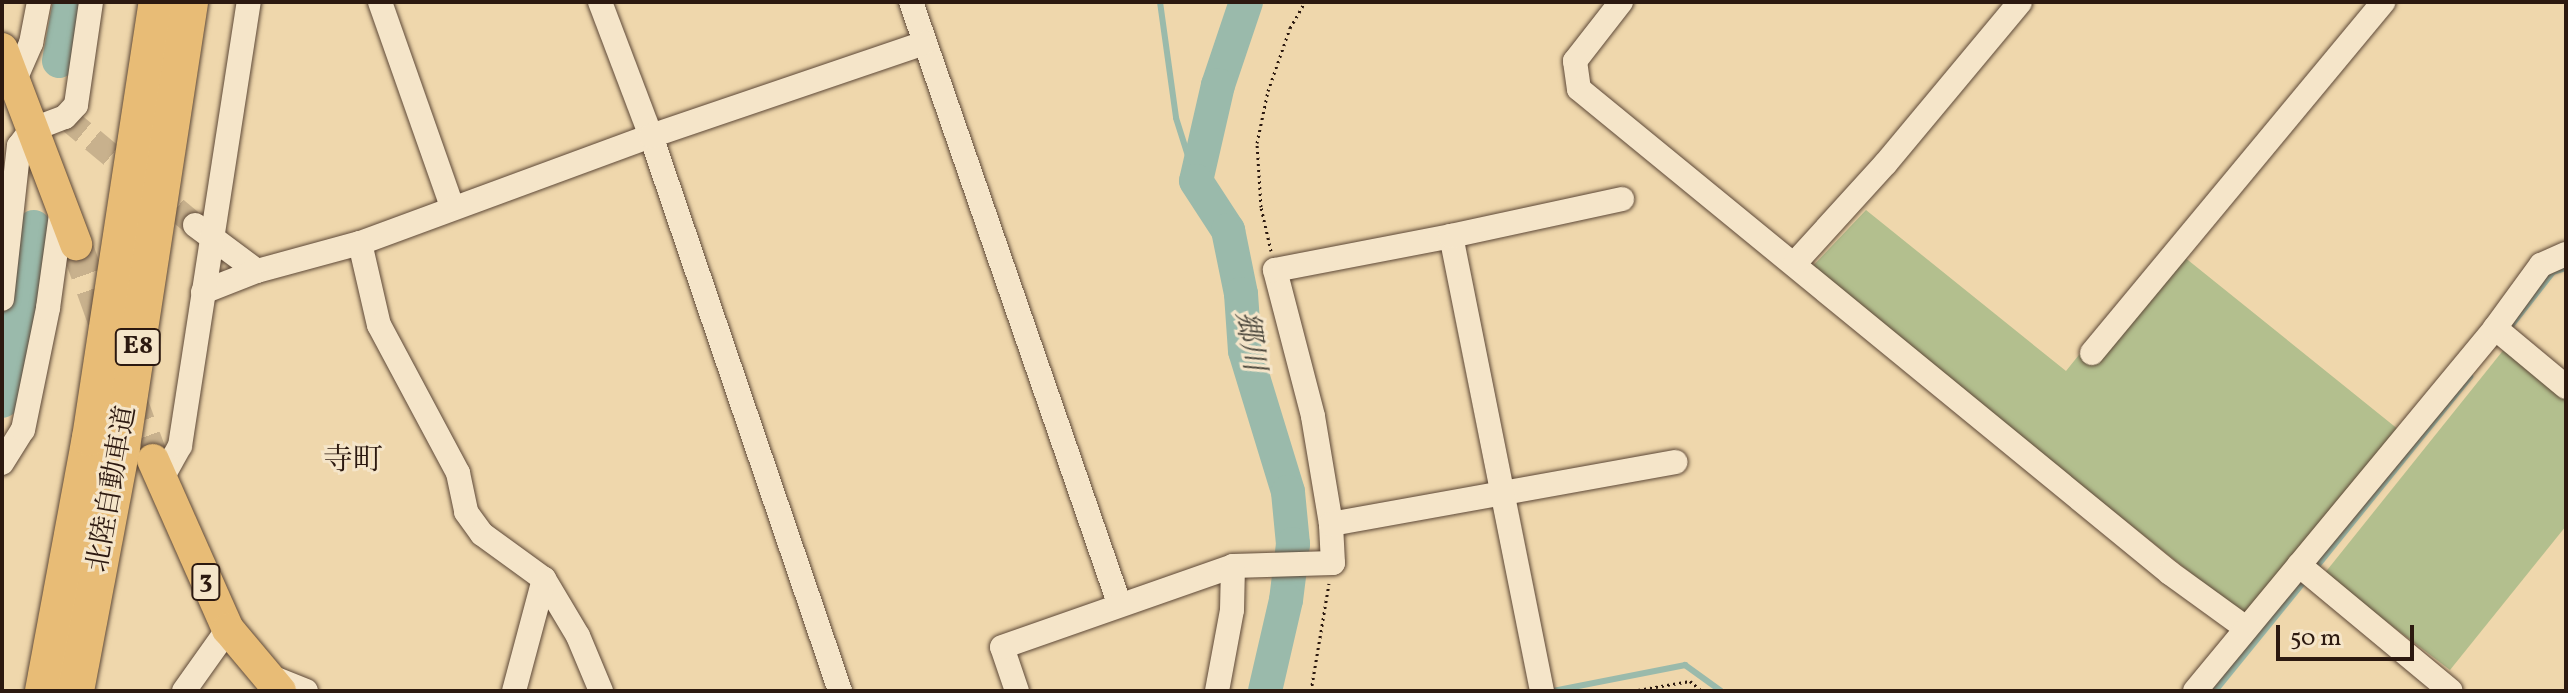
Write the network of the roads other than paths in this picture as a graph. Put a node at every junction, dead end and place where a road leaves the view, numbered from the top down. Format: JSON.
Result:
{"nodes":[{"id":1,"x":39,"y":2,"type":"edge"},
{"id":2,"x":91,"y":2,"type":"edge"},
{"id":3,"x":157,"y":2,"type":"edge"},
{"id":4,"x":190,"y":2,"type":"edge"},
{"id":5,"x":249,"y":2,"type":"edge"},
{"id":6,"x":380,"y":2,"type":"edge"},
{"id":7,"x":600,"y":2,"type":"edge"},
{"id":8,"x":911,"y":2,"type":"edge"},
{"id":9,"x":1621,"y":2,"type":"edge"},
{"id":10,"x":2020,"y":2,"type":"edge"},
{"id":11,"x":2383,"y":2,"type":"edge"},
{"id":12,"x":924,"y":43,"type":"junction"},
{"id":13,"x":2,"y":49,"type":"edge"},
{"id":14,"x":14,"y":82,"type":"junction"},
{"id":15,"x":31,"y":130,"type":"junction"},
{"id":16,"x":651,"y":136,"type":"junction"},
{"id":17,"x":1622,"y":199,"type":"dead end"},
{"id":18,"x":62,"y":207,"type":"junction"},
{"id":19,"x":452,"y":207,"type":"junction"},
{"id":20,"x":203,"y":229,"type":"junction"},
{"id":21,"x":1451,"y":236,"type":"junction"},
{"id":22,"x":360,"y":243,"type":"junction"},
{"id":23,"x":76,"y":244,"type":"tunnel mouth"},
{"id":24,"x":2566,"y":254,"type":"edge"},
{"id":25,"x":1795,"y":263,"type":"junction"},
{"id":26,"x":257,"y":271,"type":"junction"},
{"id":27,"x":203,"y":292,"type":"junction"},
{"id":28,"x":2,"y":299,"type":"edge"},
{"id":29,"x":2495,"y":328,"type":"junction"},
{"id":30,"x":2092,"y":353,"type":"dead end"},
{"id":31,"x":2566,"y":387,"type":"edge"},
{"id":32,"x":1675,"y":462,"type":"dead end"},
{"id":33,"x":2,"y":463,"type":"edge"},
{"id":34,"x":157,"y":470,"type":"joint"},
{"id":35,"x":1503,"y":491,"type":"junction"},
{"id":36,"x":1331,"y":524,"type":"junction"},
{"id":37,"x":2299,"y":565,"type":"junction"},
{"id":38,"x":1233,"y":566,"type":"junction"},
{"id":39,"x":544,"y":579,"type":"junction"},
{"id":40,"x":1119,"y":603,"type":"junction"},
{"id":41,"x":2246,"y":628,"type":"junction"},
{"id":42,"x":228,"y":629,"type":"junction"},
{"id":43,"x":273,"y":683,"type":"edge"},
{"id":44,"x":43,"y":691,"type":"edge"},
{"id":45,"x":76,"y":691,"type":"edge"},
{"id":46,"x":184,"y":691,"type":"edge"},
{"id":47,"x":306,"y":691,"type":"edge"},
{"id":48,"x":514,"y":691,"type":"edge"},
{"id":49,"x":601,"y":691,"type":"edge"},
{"id":50,"x":840,"y":691,"type":"edge"},
{"id":51,"x":1017,"y":691,"type":"edge"},
{"id":52,"x":1217,"y":691,"type":"edge"},
{"id":53,"x":1542,"y":691,"type":"edge"},
{"id":54,"x":2195,"y":691,"type":"edge"},
{"id":55,"x":2451,"y":691,"type":"edge"}],
"edges":[{"from":1,"to":14,"type":"street"},
{"from":2,"to":15,"type":"street"},
{"from":3,"to":44,"type":"highway","name":"北陸自動車道","number":"E8"},
{"from":4,"to":45,"type":"highway","name":"北陸自動車道","number":"E8"},
{"from":5,"to":20,"type":"street"},
{"from":6,"to":19,"type":"street"},
{"from":7,"to":16,"type":"street"},
{"from":8,"to":12,"type":"street"},
{"from":9,"to":25,"type":"street"},
{"from":10,"to":25,"type":"street"},
{"from":11,"to":30,"type":"street"},
{"from":12,"to":16,"type":"street"},
{"from":12,"to":40,"type":"street"},
{"from":13,"to":14,"type":"main road"},
{"from":14,"to":15,"type":"main road"},
{"from":15,"to":18,"type":"main road"},
{"from":15,"to":28,"type":"street"},
{"from":16,"to":19,"type":"street"},
{"from":16,"to":50,"type":"street"},
{"from":17,"to":21,"type":"street"},
{"from":18,"to":23,"type":"main road"},
{"from":18,"to":33,"type":"street"},
{"from":19,"to":22,"type":"street"},
{"from":20,"to":26,"type":"street"},
{"from":20,"to":27,"type":"street"},
{"from":21,"to":35,"type":"street"},
{"from":21,"to":36,"type":"street"},
{"from":22,"to":26,"type":"street"},
{"from":22,"to":39,"type":"street"},
{"from":24,"to":29,"type":"street"},
{"from":25,"to":41,"type":"street"},
{"from":26,"to":27,"type":"street"},
{"from":27,"to":34,"type":"street"},
{"from":29,"to":31,"type":"street"},
{"from":29,"to":37,"type":"street"},
{"from":32,"to":35,"type":"street"},
{"from":34,"to":42,"type":"main road","number":"3"},
{"from":35,"to":36,"type":"street"},
{"from":35,"to":53,"type":"street"},
{"from":36,"to":38,"type":"street"},
{"from":37,"to":41,"type":"street"},
{"from":37,"to":55,"type":"street"},
{"from":38,"to":40,"type":"street"},
{"from":38,"to":52,"type":"street"},
{"from":39,"to":48,"type":"street"},
{"from":39,"to":49,"type":"street"},
{"from":40,"to":51,"type":"street"},
{"from":41,"to":54,"type":"street"},
{"from":42,"to":43,"type":"main road","number":"3"},
{"from":42,"to":46,"type":"street"},
{"from":43,"to":47,"type":"street"}]}
